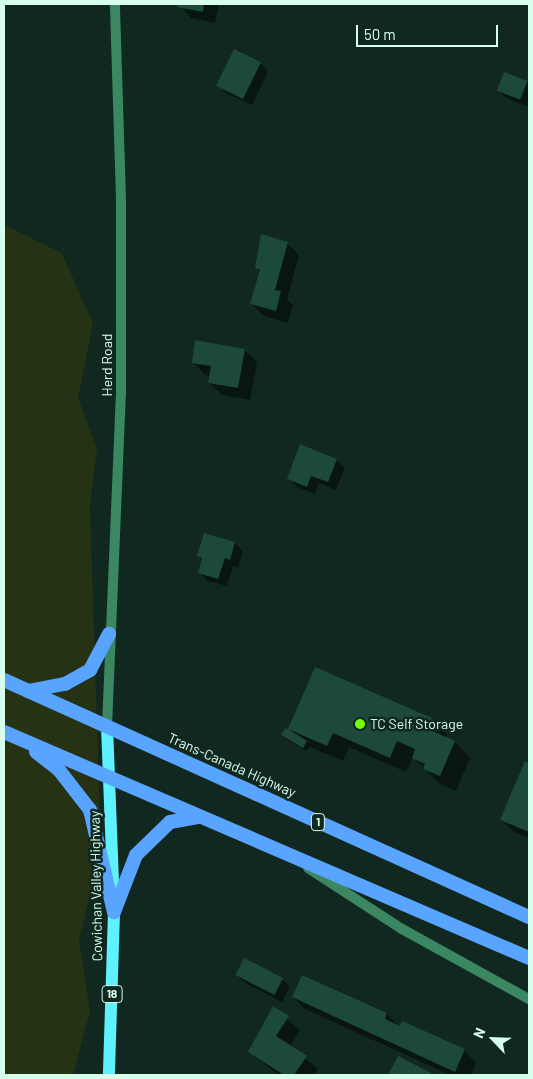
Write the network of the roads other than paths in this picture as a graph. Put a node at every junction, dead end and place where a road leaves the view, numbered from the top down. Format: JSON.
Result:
{"nodes":[{"id":1,"x":115,"y":4,"type":"edge"},
{"id":2,"x":109,"y":634,"type":"junction"},
{"id":3,"x":4,"y":680,"type":"edge"},
{"id":4,"x":28,"y":691,"type":"junction"},
{"id":5,"x":107,"y":726,"type":"junction"},
{"id":6,"x":4,"y":732,"type":"edge"},
{"id":7,"x":18,"y":738,"type":"junction"},
{"id":8,"x":108,"y":779,"type":"junction"},
{"id":9,"x":199,"y":817,"type":"junction"},
{"id":10,"x":286,"y":854,"type":"junction"},
{"id":11,"x":114,"y":912,"type":"junction"},
{"id":12,"x":529,"y":917,"type":"edge"},
{"id":13,"x":529,"y":958,"type":"edge"},
{"id":14,"x":529,"y":999,"type":"edge"},
{"id":15,"x":109,"y":1075,"type":"edge"}],
"edges":[{"from":1,"to":2,"type":"street","name":"Herd Road"},
{"from":2,"to":4,"type":"highway"},
{"from":2,"to":5,"type":"street","name":"Herd Road"},
{"from":3,"to":4,"type":"highway","name":"Trans-Canada Highway","number":"1"},
{"from":4,"to":5,"type":"highway","name":"Trans-Canada Highway","number":"1"},
{"from":5,"to":8,"type":"main road","name":"Cowichan Valley Highway","number":"18"},
{"from":5,"to":12,"type":"highway","name":"Trans-Canada Highway","number":"1"},
{"from":6,"to":7,"type":"highway"},
{"from":7,"to":8,"type":"highway"},
{"from":7,"to":11,"type":"highway"},
{"from":8,"to":9,"type":"highway"},
{"from":8,"to":11,"type":"main road","name":"Cowichan Valley Highway","number":"18"},
{"from":9,"to":10,"type":"highway"},
{"from":9,"to":11,"type":"highway"},
{"from":10,"to":13,"type":"highway"},
{"from":10,"to":14,"type":"street"},
{"from":11,"to":15,"type":"main road","name":"Cowichan Valley Highway","number":"18"}]}
